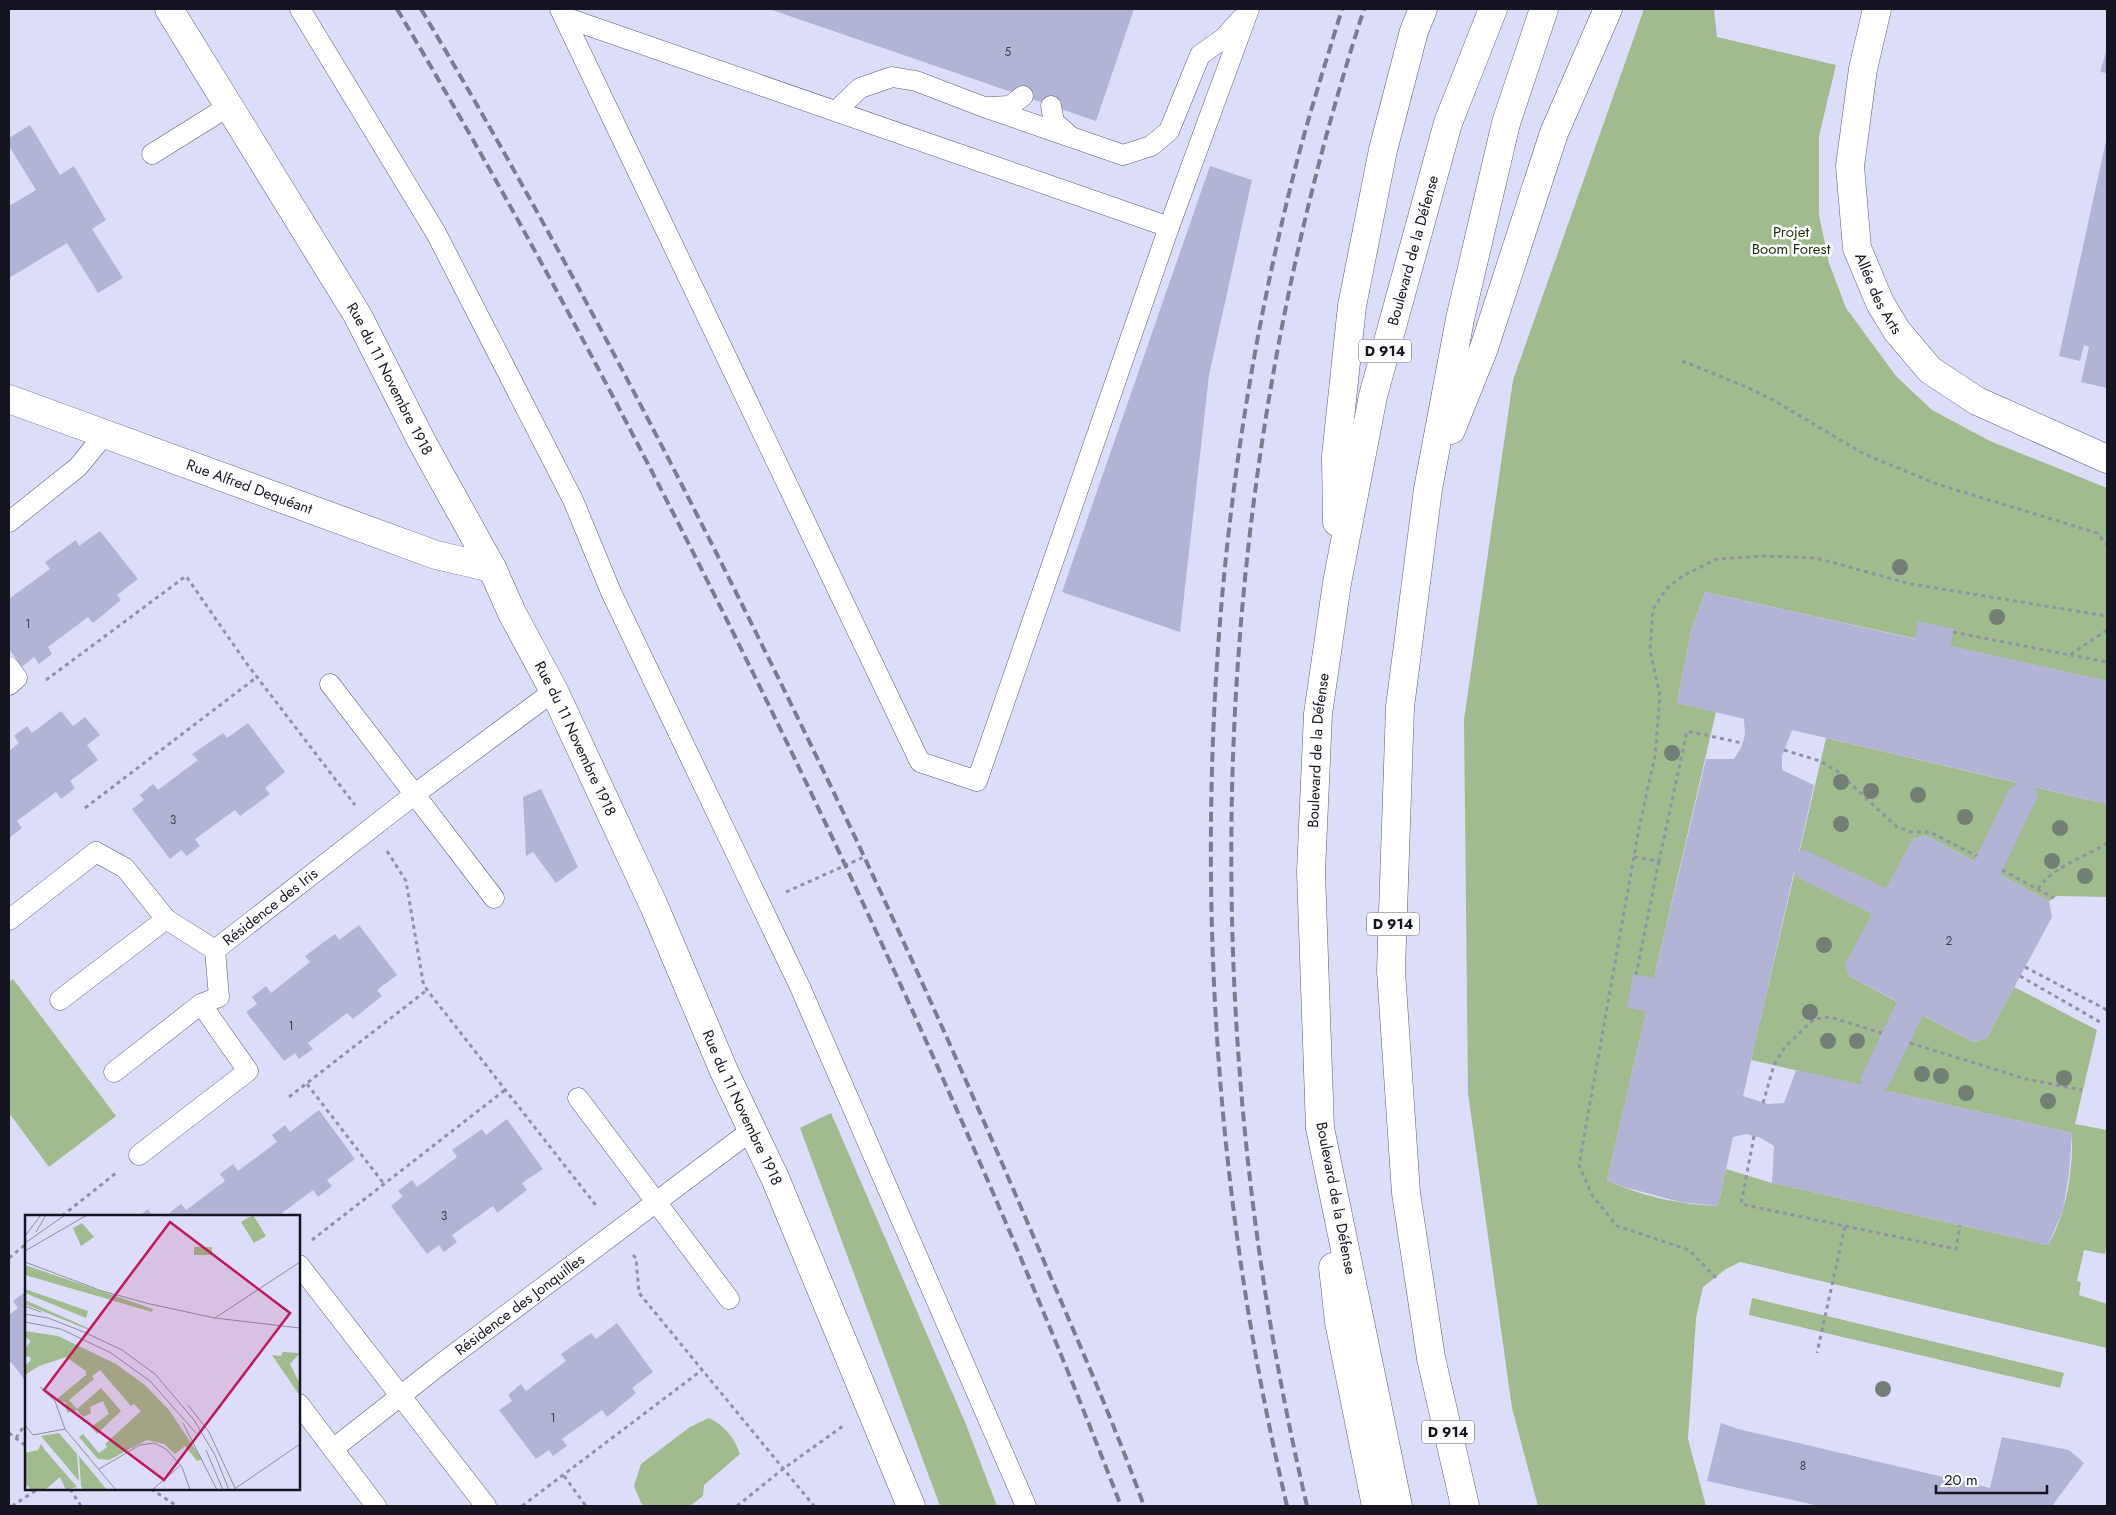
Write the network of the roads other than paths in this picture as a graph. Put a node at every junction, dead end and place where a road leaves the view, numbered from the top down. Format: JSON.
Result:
{"nodes":[{"id":1,"x":169,"y":9,"type":"edge"},
{"id":2,"x":300,"y":9,"type":"edge"},
{"id":3,"x":1249,"y":9,"type":"edge"},
{"id":4,"x":1423,"y":9,"type":"edge"},
{"id":5,"x":1493,"y":9,"type":"edge"},
{"id":6,"x":1544,"y":9,"type":"edge"},
{"id":7,"x":1608,"y":9,"type":"edge"},
{"id":8,"x":1877,"y":9,"type":"edge"},
{"id":9,"x":562,"y":13,"type":"edge"},
{"id":10,"x":1023,"y":96,"type":"dead end"},
{"id":11,"x":229,"y":106,"type":"junction"},
{"id":12,"x":1051,"y":106,"type":"dead end"},
{"id":13,"x":984,"y":107,"type":"junction"},
{"id":14,"x":836,"y":111,"type":"junction"},
{"id":15,"x":1074,"y":139,"type":"junction"},
{"id":16,"x":152,"y":154,"type":"dead end"},
{"id":17,"x":1169,"y":227,"type":"junction"},
{"id":18,"x":9,"y":399,"type":"edge"},
{"id":19,"x":104,"y":434,"type":"junction"},
{"id":20,"x":2107,"y":459,"type":"edge"},
{"id":21,"x":1428,"y":489,"type":"junction"},
{"id":22,"x":9,"y":522,"type":"edge"},
{"id":23,"x":492,"y":568,"type":"junction"},
{"id":24,"x":1337,"y":583,"type":"junction"},
{"id":25,"x":9,"y":667,"type":"edge"},
{"id":26,"x":330,"y":684,"type":"dead end"},
{"id":27,"x":9,"y":685,"type":"edge"},
{"id":28,"x":554,"y":691,"type":"junction"},
{"id":29,"x":415,"y":794,"type":"junction"},
{"id":30,"x":494,"y":898,"type":"dead end"},
{"id":31,"x":166,"y":919,"type":"junction"},
{"id":32,"x":9,"y":920,"type":"edge"},
{"id":33,"x":216,"y":950,"type":"junction"},
{"id":34,"x":60,"y":1000,"type":"dead end"},
{"id":35,"x":200,"y":1004,"type":"junction"},
{"id":36,"x":114,"y":1072,"type":"dead end"},
{"id":37,"x":578,"y":1098,"type":"dead end"},
{"id":38,"x":1320,"y":1128,"type":"junction"},
{"id":39,"x":752,"y":1130,"type":"junction"},
{"id":40,"x":139,"y":1154,"type":"road end"},
{"id":41,"x":656,"y":1201,"type":"junction"},
{"id":42,"x":300,"y":1266,"type":"edge"},
{"id":43,"x":729,"y":1299,"type":"dead end"},
{"id":44,"x":1431,"y":1358,"type":"junction"},
{"id":45,"x":400,"y":1396,"type":"junction"},
{"id":46,"x":300,"y":1405,"type":"edge"},
{"id":47,"x":333,"y":1449,"type":"junction"},
{"id":48,"x":376,"y":1506,"type":"edge"},
{"id":49,"x":486,"y":1506,"type":"edge"},
{"id":50,"x":910,"y":1506,"type":"edge"},
{"id":51,"x":1026,"y":1506,"type":"edge"},
{"id":52,"x":1376,"y":1506,"type":"edge"},
{"id":53,"x":1398,"y":1506,"type":"edge"},
{"id":54,"x":1465,"y":1506,"type":"edge"},
{"id":55,"x":1478,"y":1506,"type":"edge"}],
"edges":[{"from":1,"to":11,"type":"main road","name":"Rue du 11 Novembre 1918"},
{"from":2,"to":51,"type":"lane"},
{"from":3,"to":15,"type":"lane"},
{"from":3,"to":17,"type":"lane"},
{"from":4,"to":24,"type":"main road"},
{"from":5,"to":24,"type":"main road","name":"Boulevard de la Défense","number":"D 914"},
{"from":6,"to":21,"type":"main road","number":"D 914"},
{"from":7,"to":21,"type":"main road"},
{"from":8,"to":20,"type":"main road","name":"Allée des Arts"},
{"from":9,"to":14,"type":"lane"},
{"from":9,"to":17,"type":"lane"},
{"from":10,"to":13,"type":"lane"},
{"from":11,"to":16,"type":"lane"},
{"from":11,"to":23,"type":"main road","name":"Rue du 11 Novembre 1918"},
{"from":12,"to":15,"type":"lane"},
{"from":13,"to":14,"type":"lane"},
{"from":13,"to":15,"type":"lane"},
{"from":14,"to":17,"type":"lane"},
{"from":18,"to":19,"type":"main road","name":"Rue Alfred Dequéant"},
{"from":19,"to":22,"type":"lane"},
{"from":19,"to":23,"type":"main road","name":"Rue Alfred Dequéant"},
{"from":21,"to":44,"type":"main road","number":"D 914"},
{"from":23,"to":28,"type":"main road","name":"Rue du 11 Novembre 1918"},
{"from":24,"to":38,"type":"main road","name":"Boulevard de la Défense","number":"D 914"},
{"from":25,"to":27,"type":"lane"},
{"from":26,"to":29,"type":"lane"},
{"from":28,"to":29,"type":"lane","name":"Résidence des Iris"},
{"from":28,"to":39,"type":"main road","name":"Rue du 11 Novembre 1918"},
{"from":29,"to":30,"type":"lane"},
{"from":29,"to":33,"type":"lane","name":"Résidence des Iris"},
{"from":31,"to":32,"type":"lane"},
{"from":31,"to":33,"type":"lane"},
{"from":31,"to":34,"type":"lane"},
{"from":33,"to":35,"type":"lane","name":"Résidence des Iris"},
{"from":35,"to":36,"type":"lane"},
{"from":35,"to":40,"type":"lane"},
{"from":37,"to":41,"type":"lane"},
{"from":38,"to":52,"type":"main road"},
{"from":38,"to":53,"type":"main road","name":"Boulevard de la Défense","number":"D 914"},
{"from":39,"to":41,"type":"lane","name":"Résidence des Jonquilles"},
{"from":39,"to":50,"type":"main road","name":"Rue du 11 Novembre 1918"},
{"from":41,"to":43,"type":"lane"},
{"from":41,"to":45,"type":"lane","name":"Résidence des Jonquilles"},
{"from":42,"to":45,"type":"lane"},
{"from":44,"to":54,"type":"main road","number":"D 914"},
{"from":44,"to":55,"type":"main road"},
{"from":45,"to":47,"type":"lane","name":"Résidence des Jonquilles"},
{"from":45,"to":49,"type":"lane"},
{"from":46,"to":47,"type":"lane"},
{"from":47,"to":48,"type":"lane"}]}
